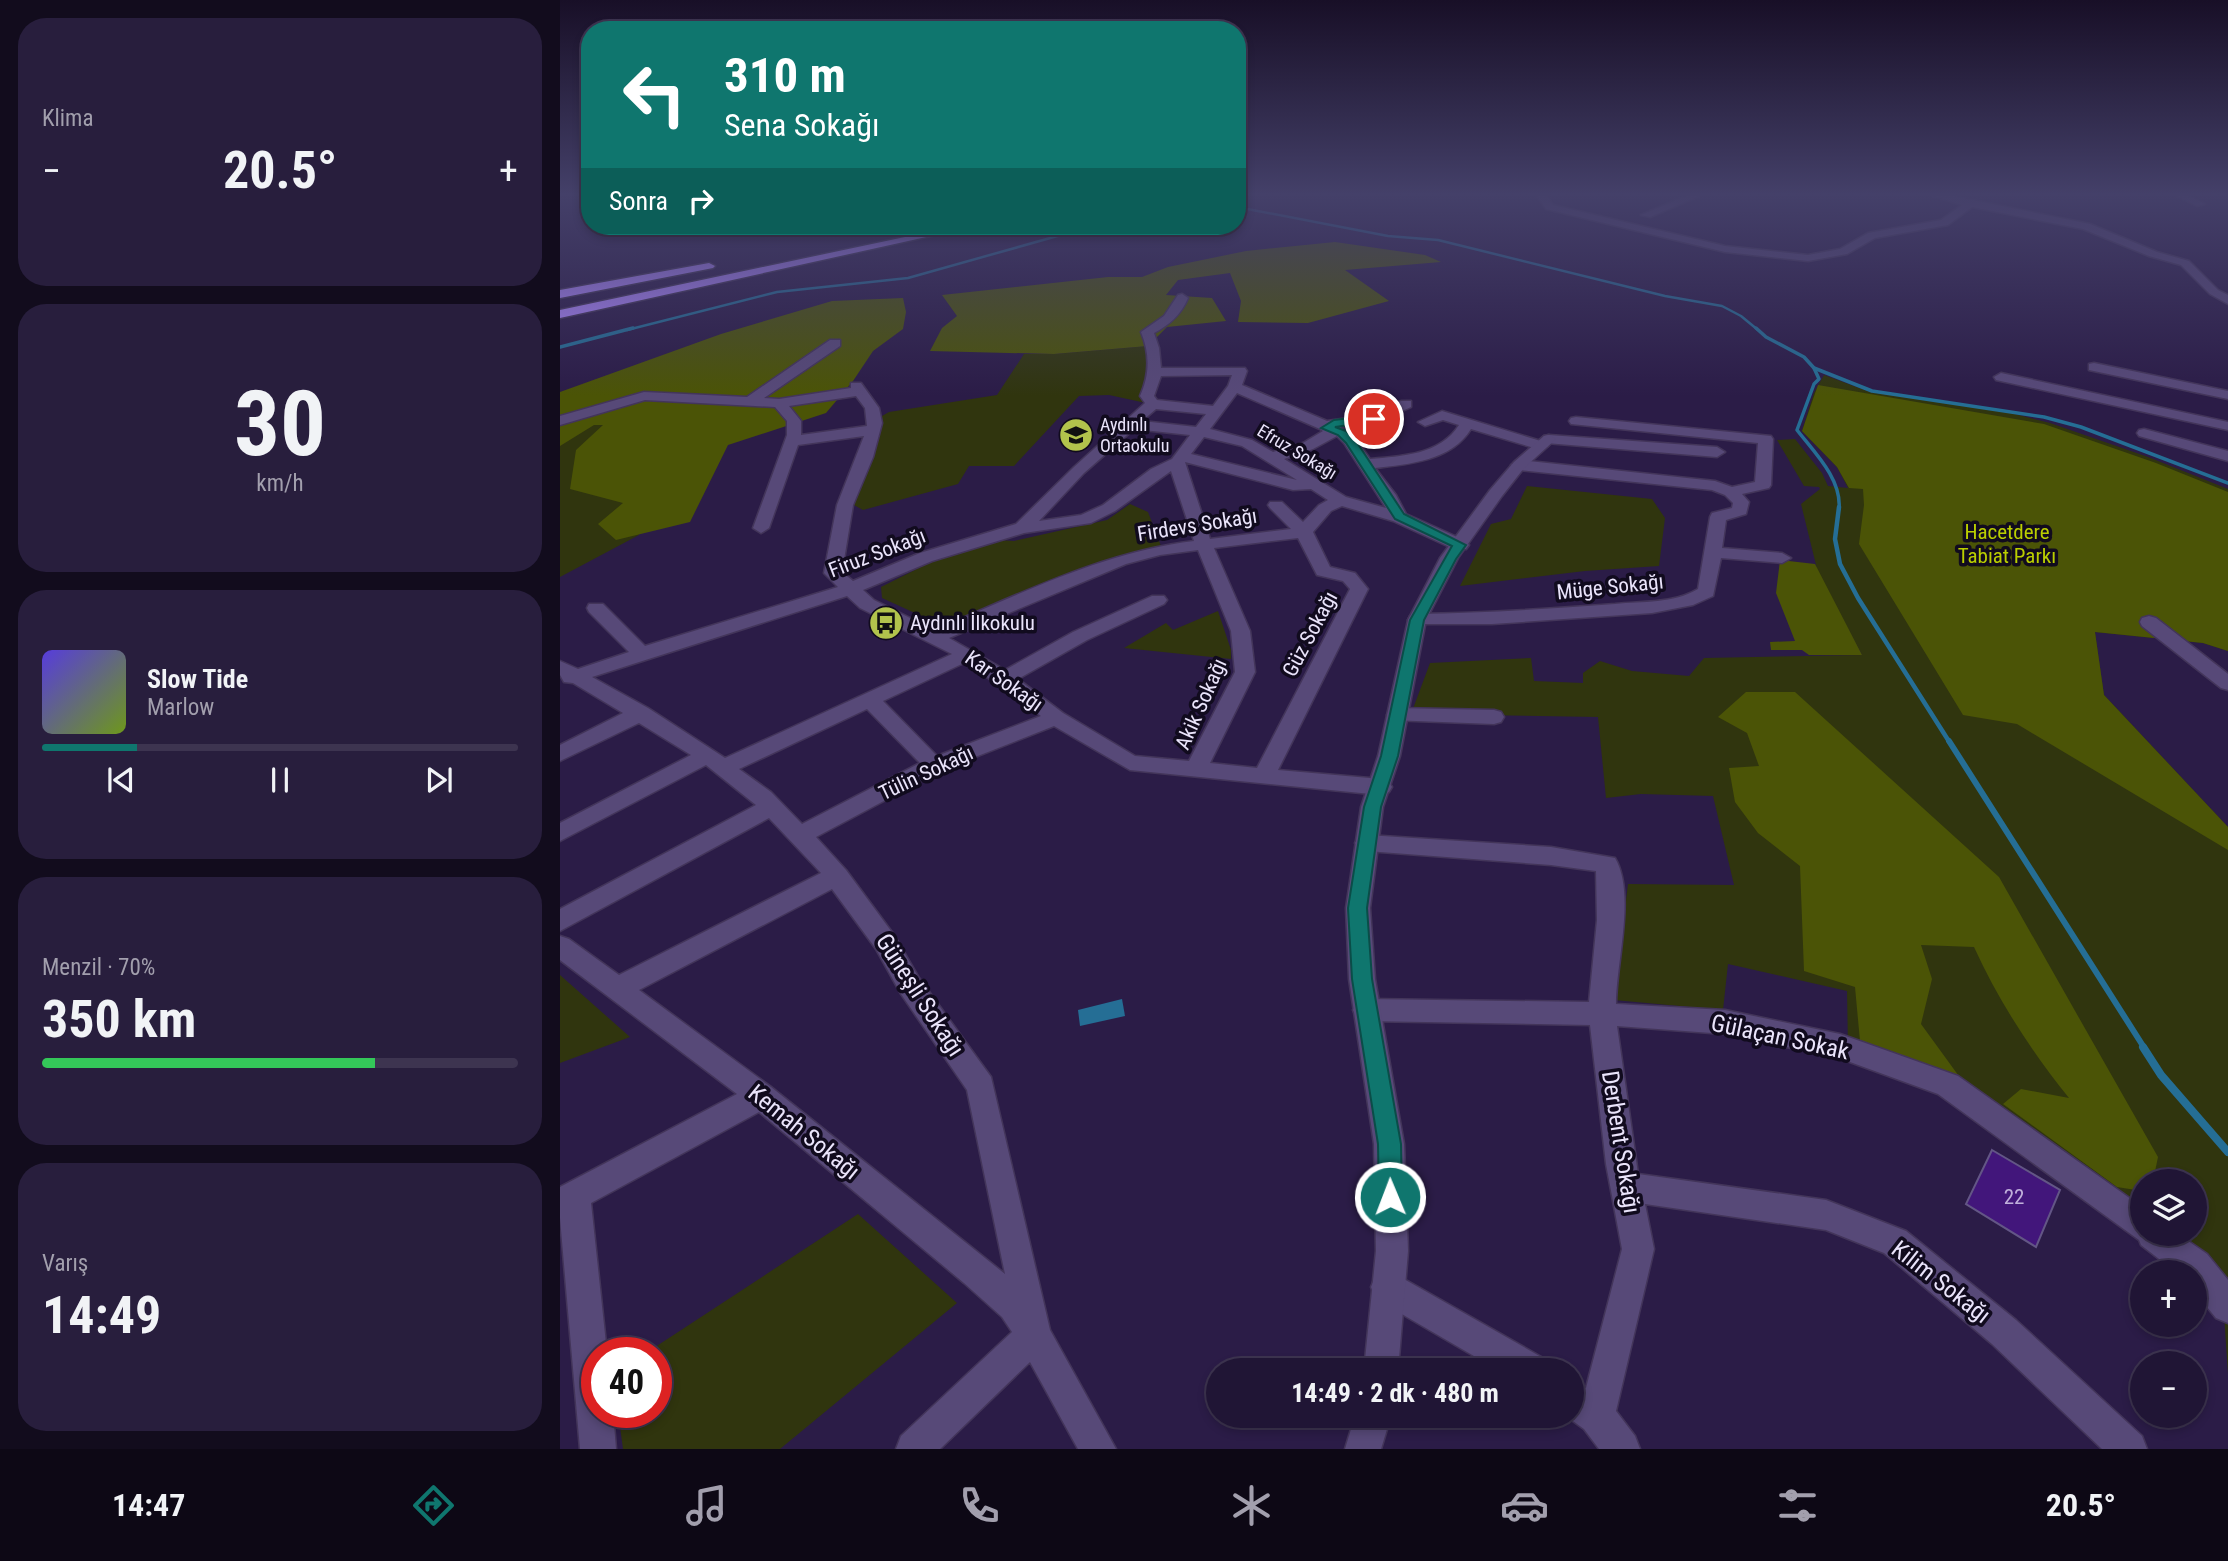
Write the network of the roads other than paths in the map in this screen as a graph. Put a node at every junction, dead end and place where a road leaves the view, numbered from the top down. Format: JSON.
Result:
{"nodes":[{"id":1,"x":770,"y":261,"type":"edge"},
{"id":2,"x":819,"y":261,"type":"edge"},
{"id":3,"x":2177,"y":261,"type":"edge"},
{"id":4,"x":560,"y":294,"type":"edge"},
{"id":5,"x":1182,"y":299,"type":"dead end"},
{"id":6,"x":560,"y":300,"type":"edge"},
{"id":7,"x":2228,"y":300,"type":"edge"},
{"id":8,"x":560,"y":307,"type":"edge"},
{"id":9,"x":562,"y":320,"type":"edge"},
{"id":10,"x":835,"y":343,"type":"dead end"},
{"id":11,"x":2094,"y":366,"type":"dead end"},
{"id":12,"x":1154,"y":372,"type":"junction"},
{"id":13,"x":2001,"y":377,"type":"dead end"},
{"id":14,"x":1235,"y":387,"type":"junction"},
{"id":15,"x":2228,"y":395,"type":"edge"},
{"id":16,"x":749,"y":402,"type":"junction"},
{"id":17,"x":779,"y":402,"type":"junction"},
{"id":18,"x":1153,"y":404,"type":"junction"},
{"id":19,"x":1406,"y":404,"type":"dead end"},
{"id":20,"x":1214,"y":411,"type":"junction"},
{"id":21,"x":560,"y":421,"type":"edge"},
{"id":22,"x":1576,"y":421,"type":"dead end"},
{"id":23,"x":1425,"y":422,"type":"dead end"},
{"id":24,"x":1467,"y":423,"type":"junction"},
{"id":25,"x":1131,"y":425,"type":"junction"},
{"id":26,"x":2228,"y":426,"type":"edge"},
{"id":27,"x":873,"y":430,"type":"junction"},
{"id":28,"x":1331,"y":430,"type":"junction"},
{"id":29,"x":1198,"y":432,"type":"junction"},
{"id":30,"x":2144,"y":433,"type":"dead end"},
{"id":31,"x":793,"y":441,"type":"junction"},
{"id":32,"x":1545,"y":442,"type":"junction"},
{"id":33,"x":1717,"y":452,"type":"dead end"},
{"id":34,"x":2228,"y":456,"type":"edge"},
{"id":35,"x":1271,"y":458,"type":"junction"},
{"id":36,"x":1179,"y":459,"type":"junction"},
{"id":37,"x":1365,"y":464,"type":"junction"},
{"id":38,"x":1519,"y":466,"type":"junction"},
{"id":39,"x":1313,"y":485,"type":"junction"},
{"id":40,"x":1731,"y":492,"type":"junction"},
{"id":41,"x":1340,"y":500,"type":"junction"},
{"id":42,"x":1276,"y":505,"type":"dead end"},
{"id":43,"x":1399,"y":517,"type":"junction"},
{"id":44,"x":761,"y":528,"type":"dead end"},
{"id":45,"x":1022,"y":528,"type":"junction"},
{"id":46,"x":1304,"y":531,"type":"junction"},
{"id":47,"x":1204,"y":544,"type":"junction"},
{"id":48,"x":1460,"y":545,"type":"junction"},
{"id":49,"x":1714,"y":552,"type":"junction"},
{"id":50,"x":1782,"y":558,"type":"dead end"},
{"id":51,"x":850,"y":589,"type":"junction"},
{"id":52,"x":1158,"y":600,"type":"dead end"},
{"id":53,"x":596,"y":608,"type":"dead end"},
{"id":54,"x":1417,"y":620,"type":"junction"},
{"id":55,"x":2150,"y":622,"type":"dead end"},
{"id":56,"x":937,"y":636,"type":"junction"},
{"id":57,"x":642,"y":654,"type":"junction"},
{"id":58,"x":967,"y":654,"type":"junction"},
{"id":59,"x":566,"y":675,"type":"edge"},
{"id":60,"x":1004,"y":678,"type":"junction"},
{"id":61,"x":2228,"y":684,"type":"edge"},
{"id":62,"x":869,"y":699,"type":"junction"},
{"id":63,"x":641,"y":713,"type":"junction"},
{"id":64,"x":1397,"y":715,"type":"junction"},
{"id":65,"x":1494,"y":717,"type":"dead end"},
{"id":66,"x":1056,"y":718,"type":"junction"},
{"id":67,"x":560,"y":754,"type":"edge"},
{"id":68,"x":714,"y":762,"type":"junction"},
{"id":69,"x":934,"y":765,"type":"junction"},
{"id":70,"x":1197,"y":767,"type":"junction"},
{"id":71,"x":1264,"y":775,"type":"junction"},
{"id":72,"x":1381,"y":787,"type":"junction"},
{"id":73,"x":771,"y":807,"type":"junction"},
{"id":74,"x":560,"y":833,"type":"edge"},
{"id":75,"x":800,"y":835,"type":"junction"},
{"id":76,"x":1367,"y":843,"type":"junction"},
{"id":77,"x":836,"y":876,"type":"junction"},
{"id":78,"x":560,"y":921,"type":"edge"},
{"id":79,"x":560,"y":946,"type":"edge"},
{"id":80,"x":619,"y":988,"type":"junction"},
{"id":81,"x":1367,"y":1010,"type":"junction"},
{"id":82,"x":1602,"y":1014,"type":"junction"},
{"id":83,"x":761,"y":1096,"type":"junction"},
{"id":84,"x":1626,"y":1187,"type":"junction"},
{"id":85,"x":567,"y":1199,"type":"edge"},
{"id":86,"x":2130,"y":1217,"type":"edge"},
{"id":87,"x":2168,"y":1246,"type":"edge"},
{"id":88,"x":1388,"y":1287,"type":"junction"},
{"id":89,"x":2228,"y":1307,"type":"edge"},
{"id":90,"x":1034,"y":1335,"type":"junction"},
{"id":91,"x":1382,"y":1358,"type":"edge"},
{"id":92,"x":1510,"y":1358,"type":"edge"},
{"id":93,"x":1584,"y":1408,"type":"edge"},
{"id":94,"x":1369,"y":1428,"type":"edge"},
{"id":95,"x":598,"y":1449,"type":"edge"},
{"id":96,"x":914,"y":1449,"type":"edge"},
{"id":97,"x":1098,"y":1449,"type":"edge"},
{"id":98,"x":1363,"y":1449,"type":"edge"},
{"id":99,"x":1622,"y":1449,"type":"edge"},
{"id":100,"x":2129,"y":1449,"type":"edge"}],
"edges":[{"from":1,"to":8,"type":"highway"},
{"from":2,"to":9,"type":"highway"},
{"from":3,"to":7,"type":"street"},
{"from":4,"to":6,"type":"highway"},
{"from":5,"to":12,"type":"street"},
{"from":10,"to":16,"type":"street"},
{"from":11,"to":15,"type":"street"},
{"from":12,"to":14,"type":"street"},
{"from":12,"to":18,"type":"street"},
{"from":13,"to":26,"type":"street"},
{"from":14,"to":20,"type":"street"},
{"from":14,"to":28,"type":"street"},
{"from":16,"to":17,"type":"street"},
{"from":16,"to":21,"type":"street"},
{"from":17,"to":27,"type":"street"},
{"from":17,"to":31,"type":"street"},
{"from":18,"to":20,"type":"street"},
{"from":18,"to":25,"type":"street","name":"Firuz Sokağı"},
{"from":19,"to":28,"type":"street"},
{"from":20,"to":29,"type":"street"},
{"from":22,"to":40,"type":"street"},
{"from":23,"to":24,"type":"street"},
{"from":24,"to":32,"type":"street"},
{"from":24,"to":37,"type":"street"},
{"from":25,"to":29,"type":"street","name":"Efruz Sokağı"},
{"from":25,"to":45,"type":"street","name":"Firuz Sokağı"},
{"from":27,"to":31,"type":"street"},
{"from":27,"to":51,"type":"street","name":"Kar Sokağı"},
{"from":28,"to":35,"type":"street"},
{"from":28,"to":37,"type":"street"},
{"from":29,"to":35,"type":"street","name":"Efruz Sokağı"},
{"from":29,"to":36,"type":"street"},
{"from":30,"to":34,"type":"street"},
{"from":31,"to":44,"type":"street"},
{"from":32,"to":33,"type":"street"},
{"from":32,"to":38,"type":"street"},
{"from":35,"to":39,"type":"street","name":"Efruz Sokağı"},
{"from":36,"to":39,"type":"street"},
{"from":36,"to":45,"type":"street"},
{"from":36,"to":47,"type":"street","name":"Akik Sokağı"},
{"from":37,"to":43,"type":"street"},
{"from":38,"to":40,"type":"street"},
{"from":38,"to":48,"type":"street"},
{"from":39,"to":41,"type":"street","name":"Efruz Sokağı"},
{"from":40,"to":49,"type":"street","name":"Müge Sokağı"},
{"from":41,"to":43,"type":"street","name":"Efruz Sokağı"},
{"from":41,"to":46,"type":"street"},
{"from":42,"to":46,"type":"street","name":"Güz Sokağı"},
{"from":43,"to":48,"type":"street","name":"Efruz Sokağı"},
{"from":45,"to":51,"type":"street","name":"Firuz Sokağı"},
{"from":46,"to":47,"type":"street","name":"Firdevs Sokağı"},
{"from":46,"to":71,"type":"street","name":"Güz Sokağı"},
{"from":47,"to":56,"type":"street","name":"Firdevs Sokağı"},
{"from":47,"to":70,"type":"street","name":"Akik Sokağı"},
{"from":48,"to":54,"type":"street"},
{"from":49,"to":50,"type":"street"},
{"from":49,"to":54,"type":"street","name":"Müge Sokağı"},
{"from":51,"to":56,"type":"street","name":"Kar Sokağı"},
{"from":51,"to":57,"type":"street","name":"Firuz Sokağı"},
{"from":52,"to":60,"type":"street"},
{"from":53,"to":57,"type":"street"},
{"from":54,"to":64,"type":"street"},
{"from":55,"to":61,"type":"street"},
{"from":56,"to":58,"type":"street","name":"Kar Sokağı"},
{"from":57,"to":59,"type":"street","name":"Firuz Sokağı"},
{"from":58,"to":60,"type":"street","name":"Kar Sokağı"},
{"from":58,"to":62,"type":"street"},
{"from":59,"to":63,"type":"street","name":"Güneşli Sokağı"},
{"from":60,"to":66,"type":"street","name":"Kar Sokağı"},
{"from":62,"to":68,"type":"street"},
{"from":62,"to":69,"type":"street"},
{"from":63,"to":67,"type":"street"},
{"from":63,"to":68,"type":"street","name":"Güneşli Sokağı"},
{"from":64,"to":65,"type":"street"},
{"from":64,"to":72,"type":"street"},
{"from":66,"to":69,"type":"street","name":"Tülin Sokağı"},
{"from":66,"to":70,"type":"street","name":"Kar Sokağı"},
{"from":68,"to":73,"type":"street","name":"Güneşli Sokağı"},
{"from":68,"to":74,"type":"street"},
{"from":69,"to":75,"type":"street","name":"Tülin Sokağı"},
{"from":70,"to":71,"type":"street","name":"Kar Sokağı"},
{"from":71,"to":72,"type":"street","name":"Kar Sokağı"},
{"from":72,"to":76,"type":"street"},
{"from":73,"to":75,"type":"street","name":"Güneşli Sokağı"},
{"from":73,"to":78,"type":"street"},
{"from":75,"to":77,"type":"street","name":"Güneşli Sokağı"},
{"from":76,"to":81,"type":"street"},
{"from":76,"to":82,"type":"street","name":"Derbent Sokağı"},
{"from":77,"to":80,"type":"street"},
{"from":77,"to":90,"type":"street","name":"Güneşli Sokağı"},
{"from":79,"to":80,"type":"street","name":"Kemah Sokağı"},
{"from":80,"to":83,"type":"street","name":"Kemah Sokağı"},
{"from":81,"to":82,"type":"street","name":"Gülaçan Sokak"},
{"from":81,"to":88,"type":"street"},
{"from":82,"to":84,"type":"street","name":"Derbent Sokağı"},
{"from":82,"to":86,"type":"street","name":"Gülaçan Sokak"},
{"from":83,"to":85,"type":"street"},
{"from":83,"to":90,"type":"street","name":"Kemah Sokağı"},
{"from":84,"to":93,"type":"street","name":"Derbent Sokağı"},
{"from":84,"to":100,"type":"street","name":"Kilim Sokağı"},
{"from":85,"to":95,"type":"street"},
{"from":87,"to":89,"type":"street"},
{"from":88,"to":91,"type":"street"},
{"from":88,"to":92,"type":"street"},
{"from":90,"to":96,"type":"street"},
{"from":90,"to":97,"type":"street","name":"Güneşli Sokağı"},
{"from":93,"to":99,"type":"street"},
{"from":94,"to":98,"type":"street"}]}
